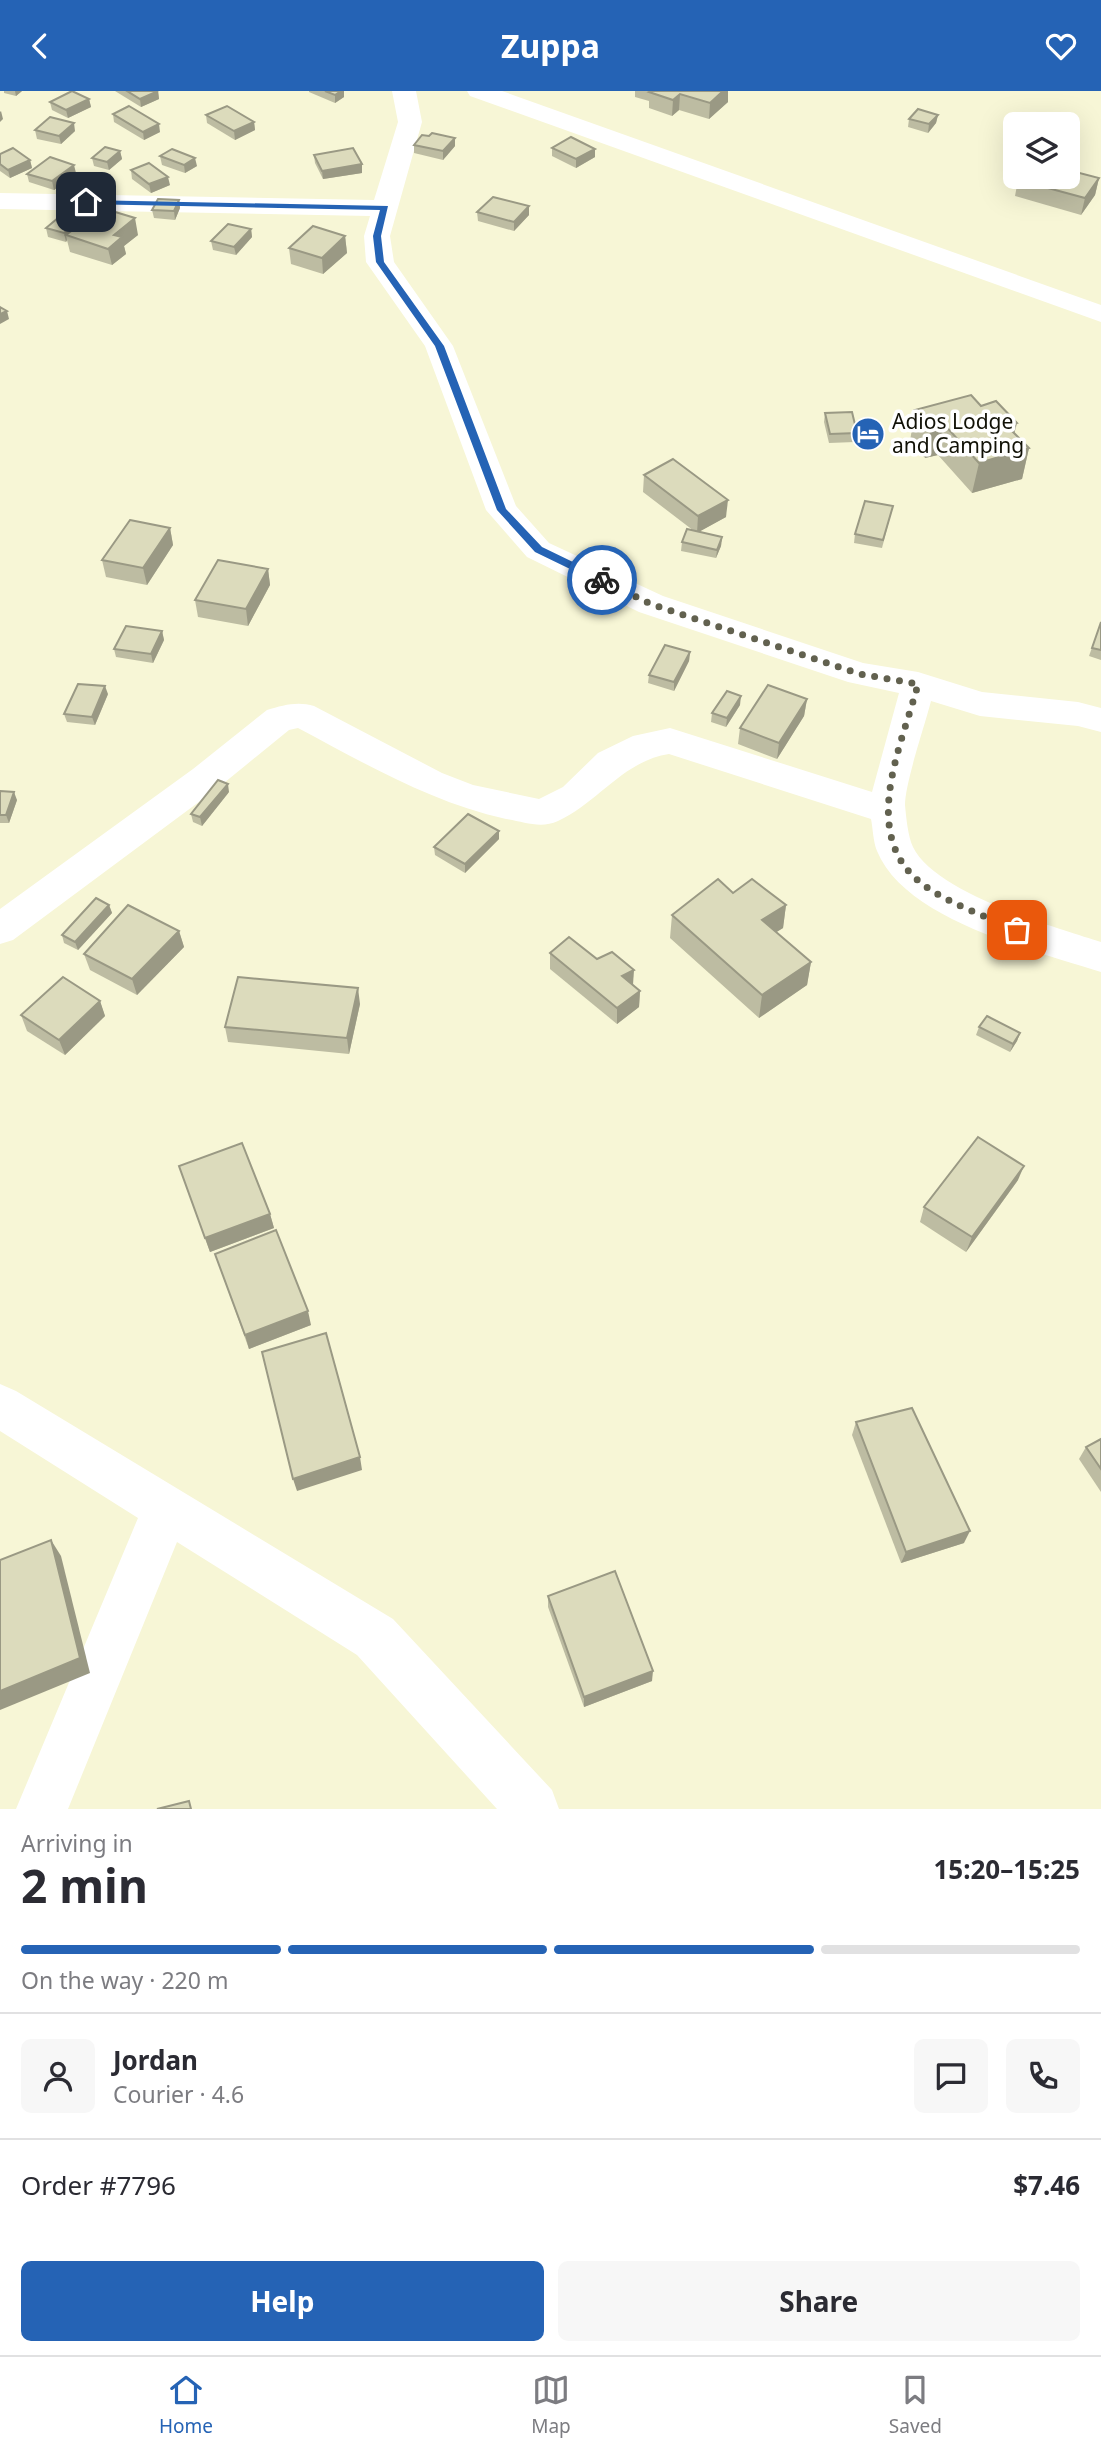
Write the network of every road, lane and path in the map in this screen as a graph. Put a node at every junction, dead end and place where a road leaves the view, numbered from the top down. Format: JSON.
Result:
{"nodes":[{"id":1,"x":404,"y":91,"type":"edge"},
{"id":2,"x":480,"y":91,"type":"edge"},
{"id":3,"x":0,"y":201,"type":"edge"},
{"id":4,"x":385,"y":208,"type":"junction"},
{"id":5,"x":1101,"y":314,"type":"edge"},
{"id":6,"x":918,"y":684,"type":"junction"},
{"id":7,"x":1101,"y":720,"type":"edge"},
{"id":8,"x":888,"y":811,"type":"junction"},
{"id":9,"x":0,"y":929,"type":"edge"},
{"id":10,"x":1101,"y":957,"type":"edge"},
{"id":11,"x":0,"y":1406,"type":"edge"},
{"id":12,"x":166,"y":1509,"type":"junction"},
{"id":13,"x":42,"y":1809,"type":"edge"},
{"id":14,"x":533,"y":1809,"type":"edge"}],
"edges":[{"from":1,"to":4,"type":"street"},
{"from":2,"to":5,"type":"street"},
{"from":3,"to":4,"type":"street"},
{"from":4,"to":6,"type":"street"},
{"from":6,"to":7,"type":"street"},
{"from":6,"to":8,"type":"street"},
{"from":8,"to":9,"type":"street"},
{"from":8,"to":10,"type":"street"},
{"from":11,"to":12,"type":"street"},
{"from":12,"to":13,"type":"street"},
{"from":12,"to":14,"type":"street"}]}
